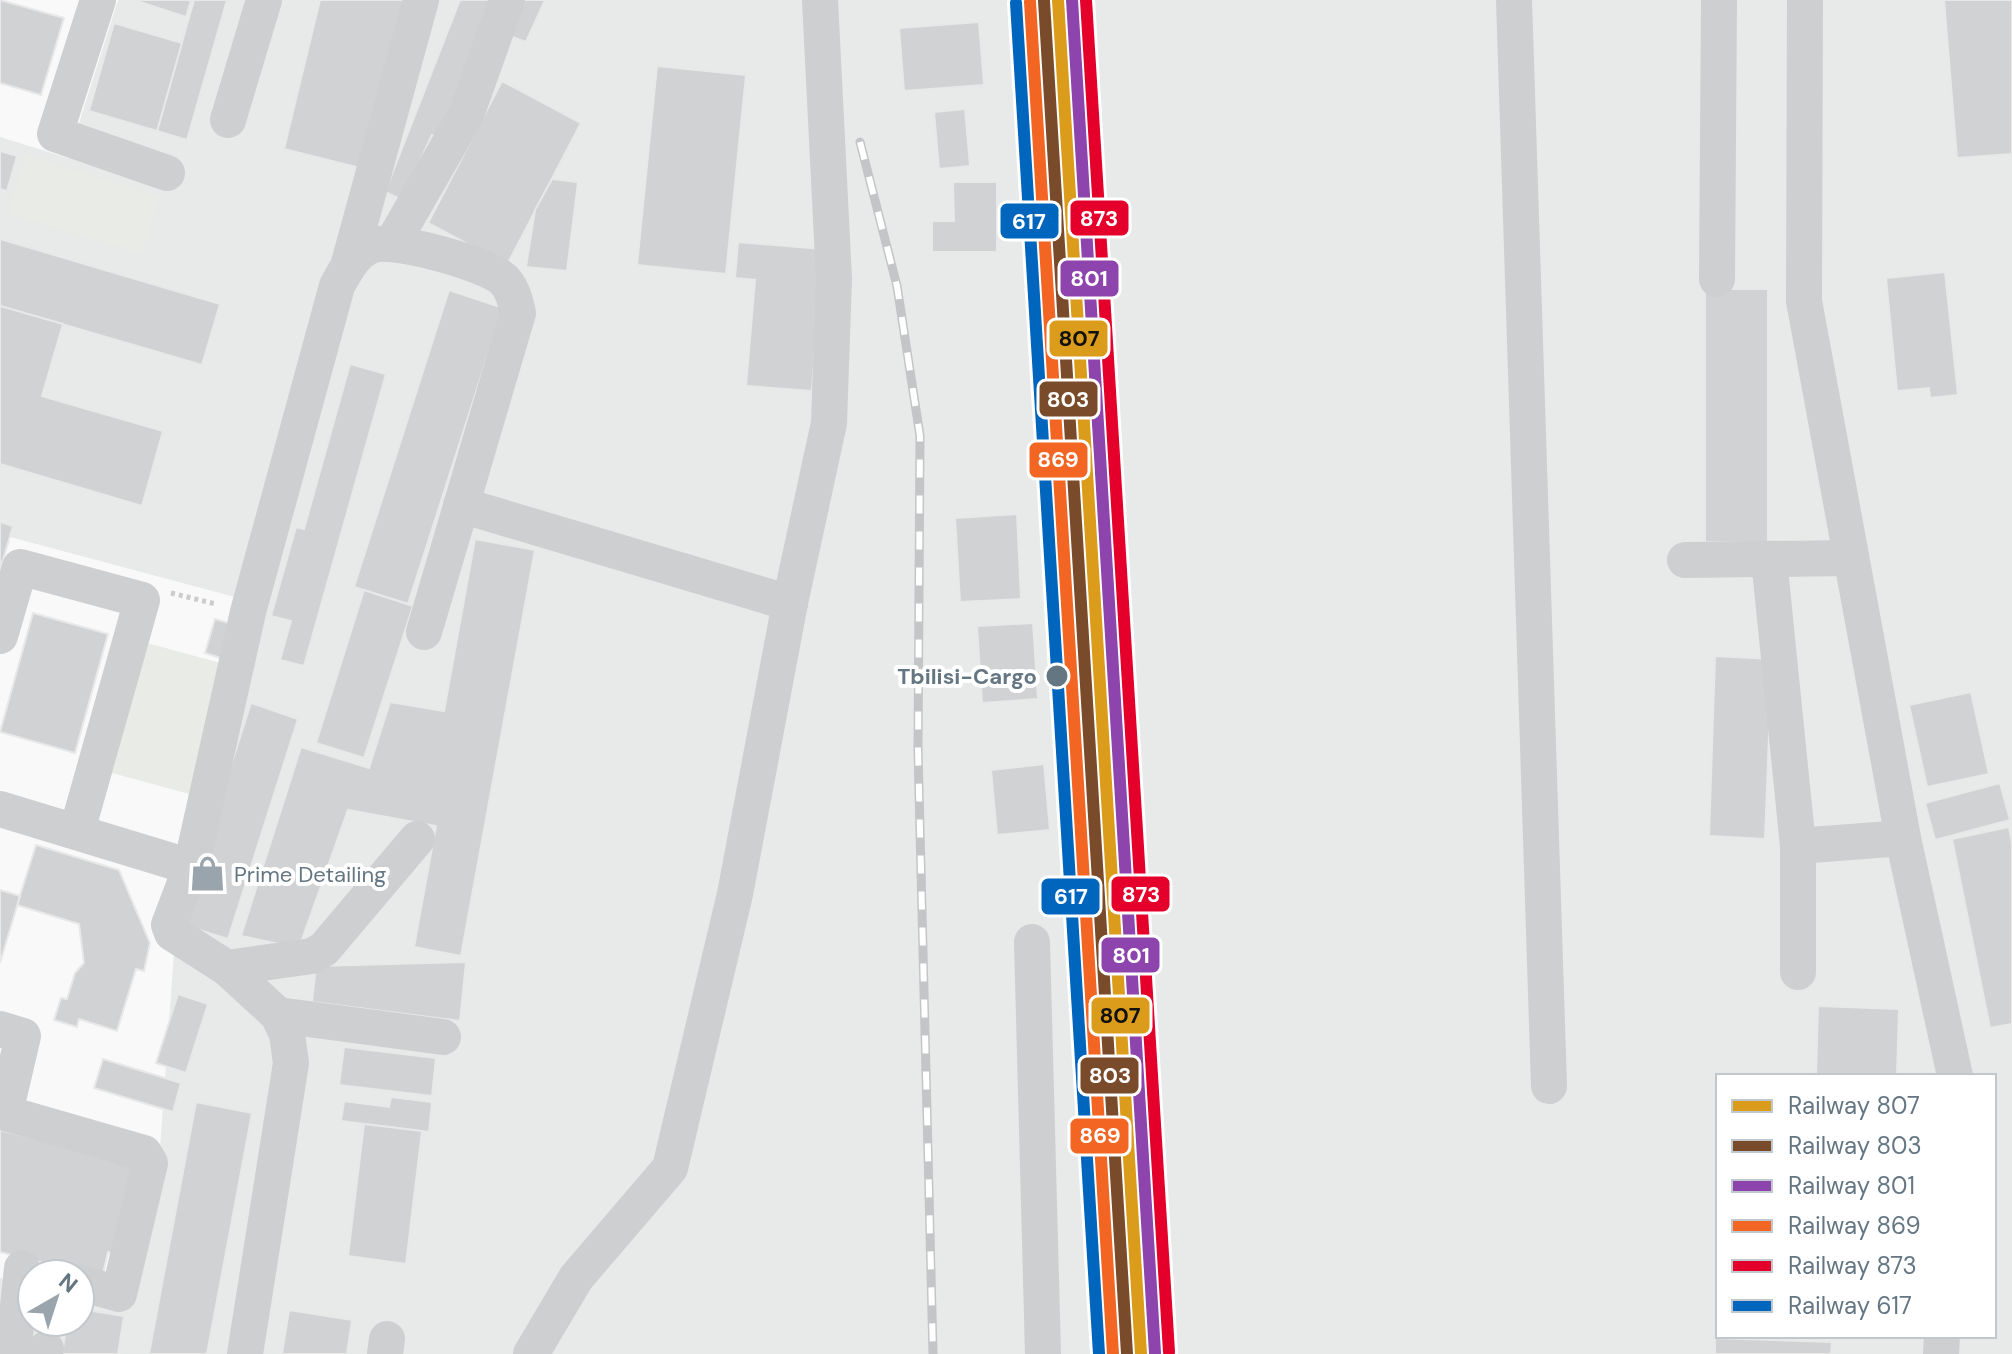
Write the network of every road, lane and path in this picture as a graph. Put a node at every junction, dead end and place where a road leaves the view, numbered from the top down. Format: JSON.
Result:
{"nodes":[{"id":1,"x":98,"y":0,"type":"edge"},
{"id":2,"x":264,"y":0,"type":"edge"},
{"id":3,"x":421,"y":0,"type":"edge"},
{"id":4,"x":507,"y":0,"type":"edge"},
{"id":5,"x":820,"y":0,"type":"edge"},
{"id":6,"x":1514,"y":0,"type":"edge"},
{"id":7,"x":1719,"y":0,"type":"edge"},
{"id":8,"x":1796,"y":0,"type":"edge"},
{"id":9,"x":228,"y":120,"type":"dead end"},
{"id":10,"x":167,"y":173,"type":"dead end"},
{"id":11,"x":393,"y":242,"type":"junction"},
{"id":12,"x":349,"y":263,"type":"junction"},
{"id":13,"x":1717,"y":279,"type":"dead end"},
{"id":14,"x":461,"y":505,"type":"junction"},
{"id":15,"x":1851,"y":558,"type":"junction"},
{"id":16,"x":1769,"y":559,"type":"junction"},
{"id":17,"x":1685,"y":560,"type":"dead end"},
{"id":18,"x":142,"y":600,"type":"junction"},
{"id":19,"x":790,"y":603,"type":"junction"},
{"id":20,"x":248,"y":612,"type":"junction"},
{"id":21,"x":424,"y":632,"type":"dead end"},
{"id":22,"x":0,"y":636,"type":"edge"},
{"id":23,"x":0,"y":809,"type":"edge"},
{"id":24,"x":77,"y":831,"type":"junction"},
{"id":25,"x":1903,"y":838,"type":"junction"},
{"id":26,"x":417,"y":839,"type":"dead end"},
{"id":27,"x":1798,"y":846,"type":"junction"},
{"id":28,"x":191,"y":867,"type":"junction"},
{"id":29,"x":1032,"y":942,"type":"dead end"},
{"id":30,"x":227,"y":968,"type":"junction"},
{"id":31,"x":1798,"y":972,"type":"dead end"},
{"id":32,"x":278,"y":1015,"type":"junction"},
{"id":33,"x":0,"y":1029,"type":"edge"},
{"id":34,"x":443,"y":1037,"type":"dead end"},
{"id":35,"x":1955,"y":1074,"type":"edge"},
{"id":36,"x":1549,"y":1086,"type":"dead end"},
{"id":37,"x":96,"y":1288,"type":"edge"},
{"id":38,"x":245,"y":1354,"type":"edge"},
{"id":39,"x":531,"y":1354,"type":"edge"},
{"id":40,"x":1043,"y":1354,"type":"edge"}],
"edges":[{"from":1,"to":10,"type":"lane"},
{"from":2,"to":9,"type":"lane"},
{"from":3,"to":12,"type":"lane"},
{"from":4,"to":11,"type":"lane"},
{"from":5,"to":19,"type":"lane"},
{"from":6,"to":36,"type":"lane"},
{"from":7,"to":13,"type":"lane"},
{"from":8,"to":15,"type":"lane"},
{"from":11,"to":12,"type":"lane"},
{"from":11,"to":14,"type":"lane"},
{"from":12,"to":20,"type":"lane"},
{"from":14,"to":19,"type":"lane"},
{"from":14,"to":21,"type":"lane"},
{"from":15,"to":16,"type":"lane"},
{"from":15,"to":25,"type":"lane"},
{"from":16,"to":17,"type":"lane"},
{"from":16,"to":27,"type":"lane"},
{"from":18,"to":20,"type":"path"},
{"from":18,"to":22,"type":"lane"},
{"from":18,"to":24,"type":"lane"},
{"from":19,"to":39,"type":"lane"},
{"from":20,"to":28,"type":"lane"},
{"from":23,"to":24,"type":"lane"},
{"from":24,"to":28,"type":"lane"},
{"from":25,"to":27,"type":"lane"},
{"from":25,"to":35,"type":"lane"},
{"from":26,"to":30,"type":"lane"},
{"from":27,"to":31,"type":"lane"},
{"from":28,"to":30,"type":"lane"},
{"from":29,"to":40,"type":"lane"},
{"from":30,"to":32,"type":"lane"},
{"from":32,"to":34,"type":"lane"},
{"from":32,"to":38,"type":"lane"},
{"from":33,"to":37,"type":"lane"}]}
